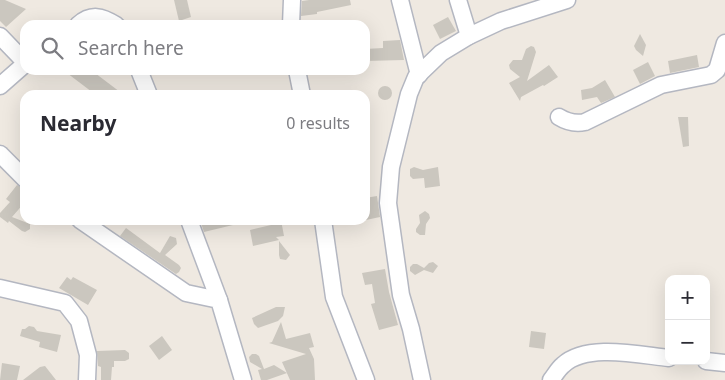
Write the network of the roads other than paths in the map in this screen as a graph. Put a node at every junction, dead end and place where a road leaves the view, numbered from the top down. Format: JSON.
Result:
{"nodes":[{"id":1,"x":292,"y":0,"type":"edge"},
{"id":2,"x":400,"y":0,"type":"edge"},
{"id":3,"x":458,"y":0,"type":"edge"},
{"id":4,"x":567,"y":0,"type":"edge"},
{"id":5,"x":83,"y":20,"type":"edge"},
{"id":6,"x":105,"y":20,"type":"edge"},
{"id":7,"x":291,"y":20,"type":"edge"},
{"id":8,"x":0,"y":36,"type":"edge"},
{"id":9,"x":469,"y":36,"type":"junction"},
{"id":10,"x":725,"y":43,"type":"edge"},
{"id":11,"x":20,"y":58,"type":"edge"},
{"id":12,"x":20,"y":68,"type":"edge"},
{"id":13,"x":140,"y":75,"type":"edge"},
{"id":14,"x":298,"y":75,"type":"edge"},
{"id":15,"x":418,"y":75,"type":"junction"},
{"id":16,"x":0,"y":86,"type":"edge"},
{"id":17,"x":147,"y":90,"type":"edge"},
{"id":18,"x":301,"y":90,"type":"edge"},
{"id":19,"x":559,"y":116,"type":"dead end"},
{"id":20,"x":0,"y":154,"type":"edge"},
{"id":21,"x":20,"y":174,"type":"edge"},
{"id":22,"x":87,"y":225,"type":"edge"},
{"id":23,"x":191,"y":225,"type":"edge"},
{"id":24,"x":324,"y":225,"type":"edge"},
{"id":25,"x":0,"y":288,"type":"edge"},
{"id":26,"x":219,"y":300,"type":"junction"},
{"id":27,"x":665,"y":358,"type":"edge"},
{"id":28,"x":710,"y":361,"type":"edge"},
{"id":29,"x":725,"y":363,"type":"edge"},
{"id":30,"x":87,"y":380,"type":"edge"},
{"id":31,"x":243,"y":380,"type":"edge"},
{"id":32,"x":366,"y":380,"type":"edge"},
{"id":33,"x":422,"y":380,"type":"edge"},
{"id":34,"x":551,"y":380,"type":"edge"}],
"edges":[{"from":1,"to":7,"type":"street"},
{"from":2,"to":15,"type":"street"},
{"from":3,"to":9,"type":"street"},
{"from":4,"to":9,"type":"street"},
{"from":5,"to":6,"type":"street"},
{"from":8,"to":11,"type":"street"},
{"from":9,"to":15,"type":"street"},
{"from":10,"to":19,"type":"street"},
{"from":12,"to":16,"type":"street"},
{"from":13,"to":17,"type":"street"},
{"from":14,"to":18,"type":"street"},
{"from":15,"to":33,"type":"street"},
{"from":20,"to":21,"type":"street"},
{"from":22,"to":26,"type":"street"},
{"from":23,"to":26,"type":"street"},
{"from":24,"to":32,"type":"street"},
{"from":25,"to":30,"type":"street"},
{"from":26,"to":31,"type":"street"},
{"from":27,"to":34,"type":"street"},
{"from":28,"to":29,"type":"street"}]}
